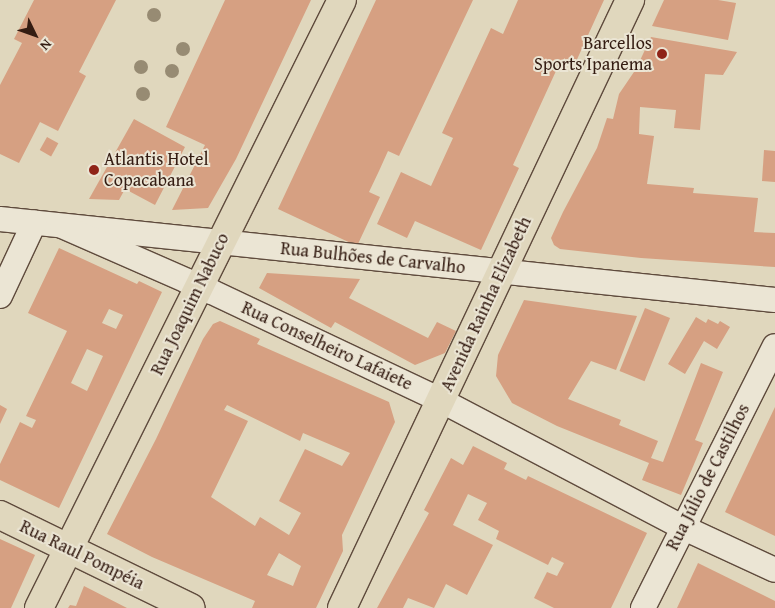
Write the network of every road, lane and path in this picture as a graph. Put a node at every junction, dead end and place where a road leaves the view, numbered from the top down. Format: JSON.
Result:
{"nodes":[{"id":1,"x":342,"y":0,"type":"edge"},
{"id":2,"x":630,"y":0,"type":"edge"},
{"id":3,"x":0,"y":219,"type":"edge"},
{"id":4,"x":34,"y":223,"type":"junction"},
{"id":5,"x":62,"y":226,"type":"junction"},
{"id":6,"x":222,"y":241,"type":"junction"},
{"id":7,"x":501,"y":273,"type":"junction"},
{"id":8,"x":198,"y":289,"type":"junction"},
{"id":9,"x":0,"y":296,"type":"edge"},
{"id":10,"x":775,"y":300,"type":"edge"},
{"id":11,"x":775,"y":346,"type":"edge"},
{"id":12,"x":440,"y":400,"type":"junction"},
{"id":13,"x":0,"y":515,"type":"edge"},
{"id":14,"x":682,"y":527,"type":"junction"},
{"id":15,"x":69,"y":548,"type":"junction"},
{"id":16,"x":775,"y":570,"type":"edge"},
{"id":17,"x":39,"y":608,"type":"edge"},
{"id":18,"x":191,"y":608,"type":"edge"},
{"id":19,"x":342,"y":608,"type":"edge"},
{"id":20,"x":643,"y":608,"type":"edge"}],
"edges":[{"from":1,"to":6,"type":"main road","name":"Rua Joaquim Nabuco"},
{"from":2,"to":7,"type":"main road","name":"Avenida Rainha Elizabeth"},
{"from":3,"to":4,"type":"street","name":"Rua Bulhões de Carvalho"},
{"from":4,"to":5,"type":"street","name":"Rua Bulhões de Carvalho"},
{"from":4,"to":9,"type":"street"},
{"from":5,"to":6,"type":"street","name":"Rua Bulhões de Carvalho"},
{"from":5,"to":8,"type":"street","name":"Rua Conselheiro Lafaiete"},
{"from":6,"to":7,"type":"street","name":"Rua Bulhões de Carvalho"},
{"from":6,"to":8,"type":"main road","name":"Rua Joaquim Nabuco"},
{"from":7,"to":10,"type":"street","name":"Rua Bulhões de Carvalho"},
{"from":7,"to":12,"type":"main road","name":"Avenida Rainha Elizabeth"},
{"from":8,"to":12,"type":"street","name":"Rua Conselheiro Lafaiete"},
{"from":8,"to":15,"type":"main road","name":"Rua Joaquim Nabuco"},
{"from":11,"to":14,"type":"street","name":"Rua Júlio de Castilhos"},
{"from":12,"to":14,"type":"street","name":"Rua Conselheiro Lafaiete"},
{"from":12,"to":19,"type":"main road","name":"Avenida Rainha Elizabeth"},
{"from":13,"to":15,"type":"main road","name":"Rua Raul Pompéia"},
{"from":14,"to":16,"type":"street","name":"Rua Conselheiro Lafaiete"},
{"from":14,"to":20,"type":"street","name":"Rua Júlio de Castilhos"},
{"from":15,"to":17,"type":"main road","name":"Rua Joaquim Nabuco"},
{"from":15,"to":18,"type":"main road","name":"Rua Raul Pompéia"}]}
